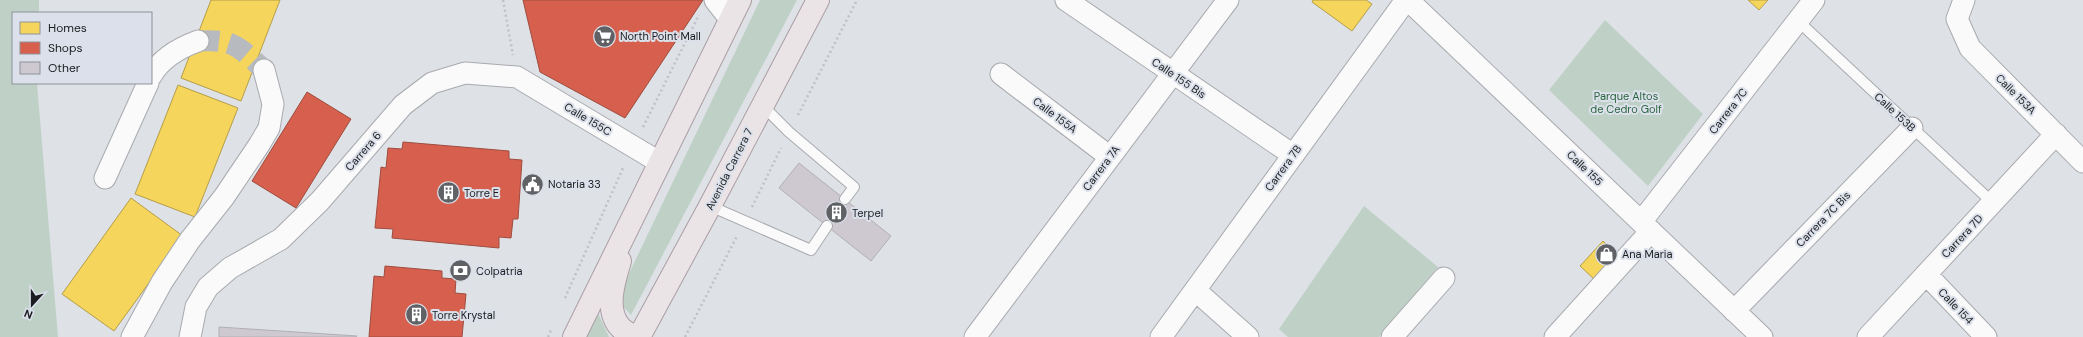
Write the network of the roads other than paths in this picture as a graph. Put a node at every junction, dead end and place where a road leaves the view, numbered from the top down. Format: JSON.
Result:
{"nodes":[{"id":1,"x":715,"y":0,"type":"edge"},
{"id":2,"x":740,"y":0,"type":"edge"},
{"id":3,"x":818,"y":0,"type":"edge"},
{"id":4,"x":1066,"y":0,"type":"edge"},
{"id":5,"x":1228,"y":0,"type":"edge"},
{"id":6,"x":1407,"y":0,"type":"edge"},
{"id":7,"x":1814,"y":0,"type":"edge"},
{"id":8,"x":1964,"y":0,"type":"edge"},
{"id":9,"x":730,"y":19,"type":"junction"},
{"id":10,"x":1798,"y":21,"type":"junction"},
{"id":11,"x":198,"y":41,"type":"tunnel mouth"},
{"id":12,"x":264,"y":70,"type":"tunnel mouth"},
{"id":13,"x":152,"y":74,"type":"edge"},
{"id":14,"x":1001,"y":74,"type":"dead end"},
{"id":15,"x":1173,"y":74,"type":"junction"},
{"id":16,"x":517,"y":77,"type":"joint"},
{"id":17,"x":148,"y":84,"type":"edge"},
{"id":18,"x":762,"y":105,"type":"junction"},
{"id":19,"x":1912,"y":128,"type":"junction"},
{"id":20,"x":2056,"y":134,"type":"junction"},
{"id":21,"x":1293,"y":155,"type":"junction"},
{"id":22,"x":1110,"y":157,"type":"junction"},
{"id":23,"x":659,"y":162,"type":"junction"},
{"id":24,"x":2083,"y":162,"type":"edge"},
{"id":25,"x":105,"y":178,"type":"dead end"},
{"id":26,"x":845,"y":199,"type":"dead end"},
{"id":27,"x":640,"y":201,"type":"junction"},
{"id":28,"x":1992,"y":203,"type":"junction"},
{"id":29,"x":710,"y":206,"type":"junction"},
{"id":30,"x":827,"y":226,"type":"dead end"},
{"id":31,"x":1646,"y":227,"type":"junction"},
{"id":32,"x":1926,"y":274,"type":"junction"},
{"id":33,"x":1444,"y":278,"type":"dead end"},
{"id":34,"x":1195,"y":290,"type":"junction"},
{"id":35,"x":1734,"y":311,"type":"junction"},
{"id":36,"x":1753,"y":334,"type":"edge"},
{"id":37,"x":132,"y":337,"type":"edge"},
{"id":38,"x":190,"y":337,"type":"edge"},
{"id":39,"x":574,"y":337,"type":"edge"},
{"id":40,"x":634,"y":337,"type":"edge"},
{"id":41,"x":639,"y":337,"type":"edge"},
{"id":42,"x":974,"y":337,"type":"edge"},
{"id":43,"x":1161,"y":337,"type":"edge"},
{"id":44,"x":1248,"y":337,"type":"edge"},
{"id":45,"x":1392,"y":337,"type":"edge"},
{"id":46,"x":1555,"y":337,"type":"edge"},
{"id":47,"x":1868,"y":337,"type":"edge"},
{"id":48,"x":1986,"y":337,"type":"edge"}],
"edges":[{"from":1,"to":9,"type":"street"},
{"from":2,"to":9,"type":"main road"},
{"from":3,"to":18,"type":"main road","name":"Avenida Carrera 7"},
{"from":4,"to":15,"type":"street","name":"Calle 155 Bis"},
{"from":5,"to":15,"type":"street","name":"Carrera 7A"},
{"from":6,"to":21,"type":"street","name":"Carrera 7B"},
{"from":6,"to":31,"type":"street","name":"Calle 155"},
{"from":7,"to":10,"type":"street","name":"Carrera 7C"},
{"from":8,"to":20,"type":"street","name":"Calle 153A"},
{"from":9,"to":23,"type":"main road"},
{"from":10,"to":19,"type":"lane","name":"Calle 153B"},
{"from":10,"to":31,"type":"street","name":"Carrera 7C"},
{"from":11,"to":13,"type":"street"},
{"from":12,"to":37,"type":"street"},
{"from":14,"to":22,"type":"street","name":"Calle 155A"},
{"from":15,"to":21,"type":"street","name":"Calle 155 Bis"},
{"from":15,"to":22,"type":"street","name":"Carrera 7A"},
{"from":16,"to":23,"type":"street","name":"Calle 155C"},
{"from":16,"to":38,"type":"street","name":"Carrera 6"},
{"from":17,"to":25,"type":"street"},
{"from":18,"to":26,"type":"lane"},
{"from":18,"to":29,"type":"main road","name":"Avenida Carrera 7"},
{"from":19,"to":28,"type":"lane","name":"Calle 153B"},
{"from":19,"to":35,"type":"street","name":"Carrera 7C Bis"},
{"from":20,"to":24,"type":"street","name":"Calle 153A"},
{"from":20,"to":28,"type":"street","name":"Carrera 7D"},
{"from":21,"to":34,"type":"street","name":"Carrera 7B"},
{"from":22,"to":42,"type":"street","name":"Carrera 7A"},
{"from":23,"to":27,"type":"main road"},
{"from":27,"to":39,"type":"main road"},
{"from":27,"to":40,"type":"main road"},
{"from":28,"to":32,"type":"street","name":"Carrera 7D"},
{"from":29,"to":30,"type":"lane"},
{"from":29,"to":41,"type":"main road","name":"Avenida Carrera 7"},
{"from":31,"to":35,"type":"street","name":"Calle 155"},
{"from":31,"to":46,"type":"street","name":"Carrera 7C"},
{"from":32,"to":47,"type":"street","name":"Carrera 7D"},
{"from":32,"to":48,"type":"street","name":"Calle 154"},
{"from":33,"to":45,"type":"street"},
{"from":34,"to":43,"type":"street","name":"Carrera 7B"},
{"from":34,"to":44,"type":"street"},
{"from":35,"to":36,"type":"street","name":"Calle 155"}]}
